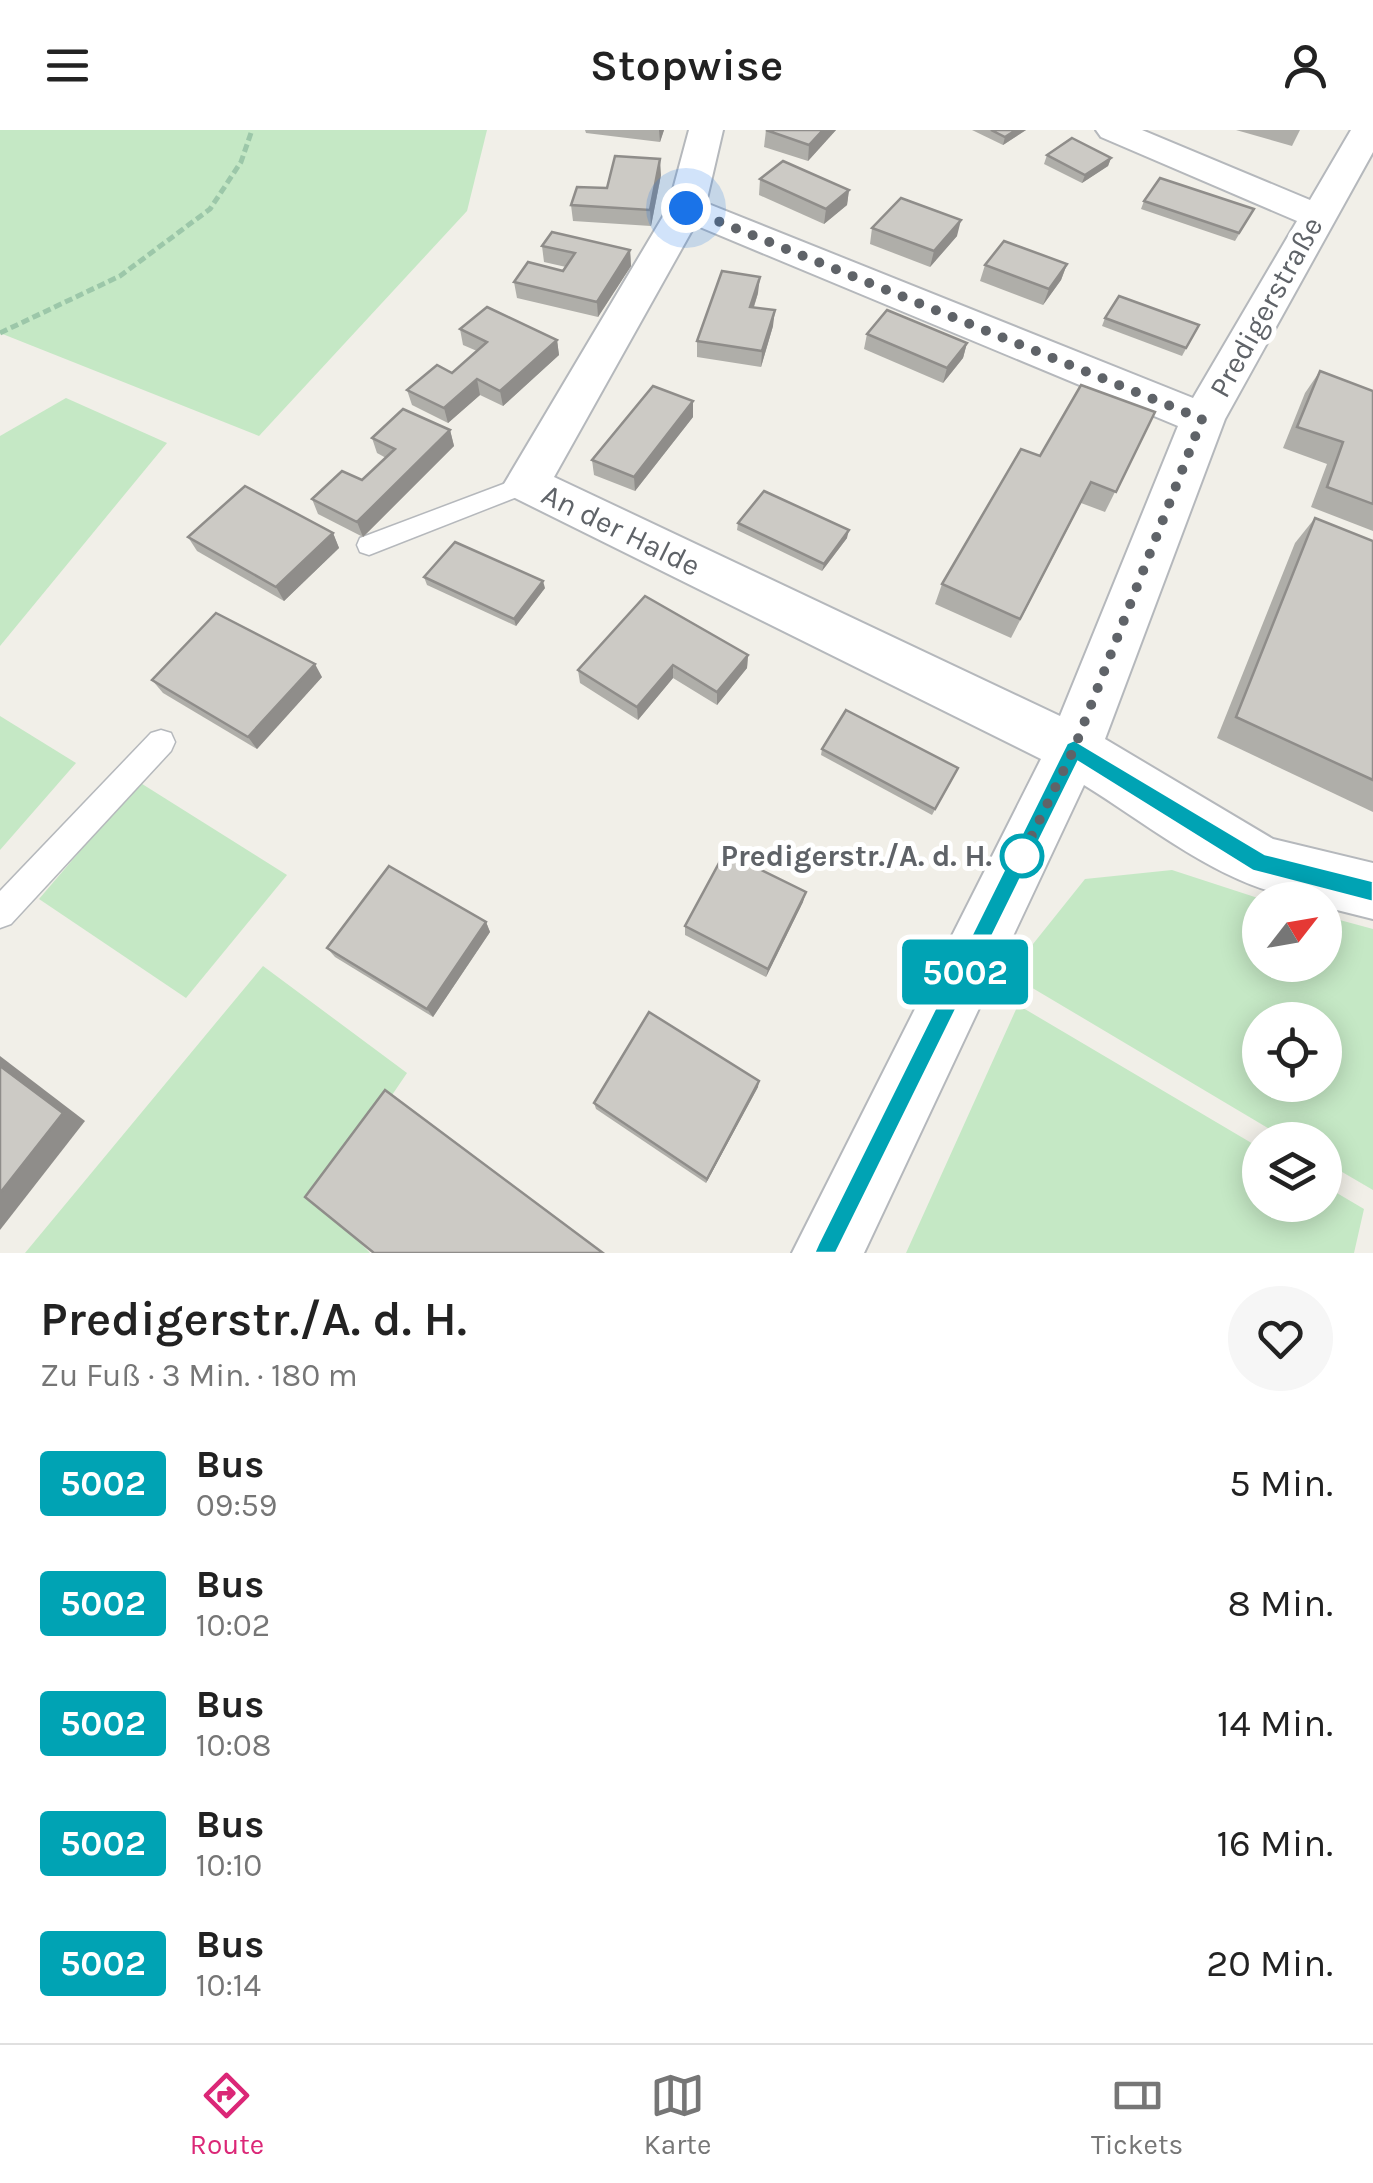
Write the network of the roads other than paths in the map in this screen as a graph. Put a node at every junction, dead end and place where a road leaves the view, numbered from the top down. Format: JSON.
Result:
{"nodes":[{"id":1,"x":706,"y":130,"type":"edge"},
{"id":2,"x":1113,"y":130,"type":"edge"},
{"id":3,"x":1368,"y":130,"type":"edge"},
{"id":4,"x":686,"y":208,"type":"junction"},
{"id":5,"x":1317,"y":216,"type":"junction"},
{"id":6,"x":1202,"y":419,"type":"junction"},
{"id":7,"x":527,"y":484,"type":"junction"},
{"id":8,"x":369,"y":545,"type":"dead end"},
{"id":9,"x":161,"y":742,"type":"dead end"},
{"id":10,"x":1074,"y":749,"type":"junction"},
{"id":11,"x":1373,"y":891,"type":"edge"},
{"id":12,"x":0,"y":913,"type":"edge"},
{"id":13,"x":827,"y":1253,"type":"edge"}],
"edges":[{"from":1,"to":4,"type":"street","name":"An der Halde"},
{"from":2,"to":5,"type":"street"},
{"from":3,"to":5,"type":"street","name":"Predigerstraße"},
{"from":4,"to":6,"type":"street"},
{"from":4,"to":7,"type":"street","name":"An der Halde"},
{"from":5,"to":6,"type":"street","name":"Predigerstraße"},
{"from":6,"to":10,"type":"street","name":"Predigerstraße"},
{"from":7,"to":8,"type":"lane"},
{"from":7,"to":10,"type":"street","name":"An der Halde"},
{"from":9,"to":12,"type":"lane"},
{"from":10,"to":11,"type":"street","name":"An der Halde"},
{"from":10,"to":13,"type":"street","name":"Predigerstraße"}]}
